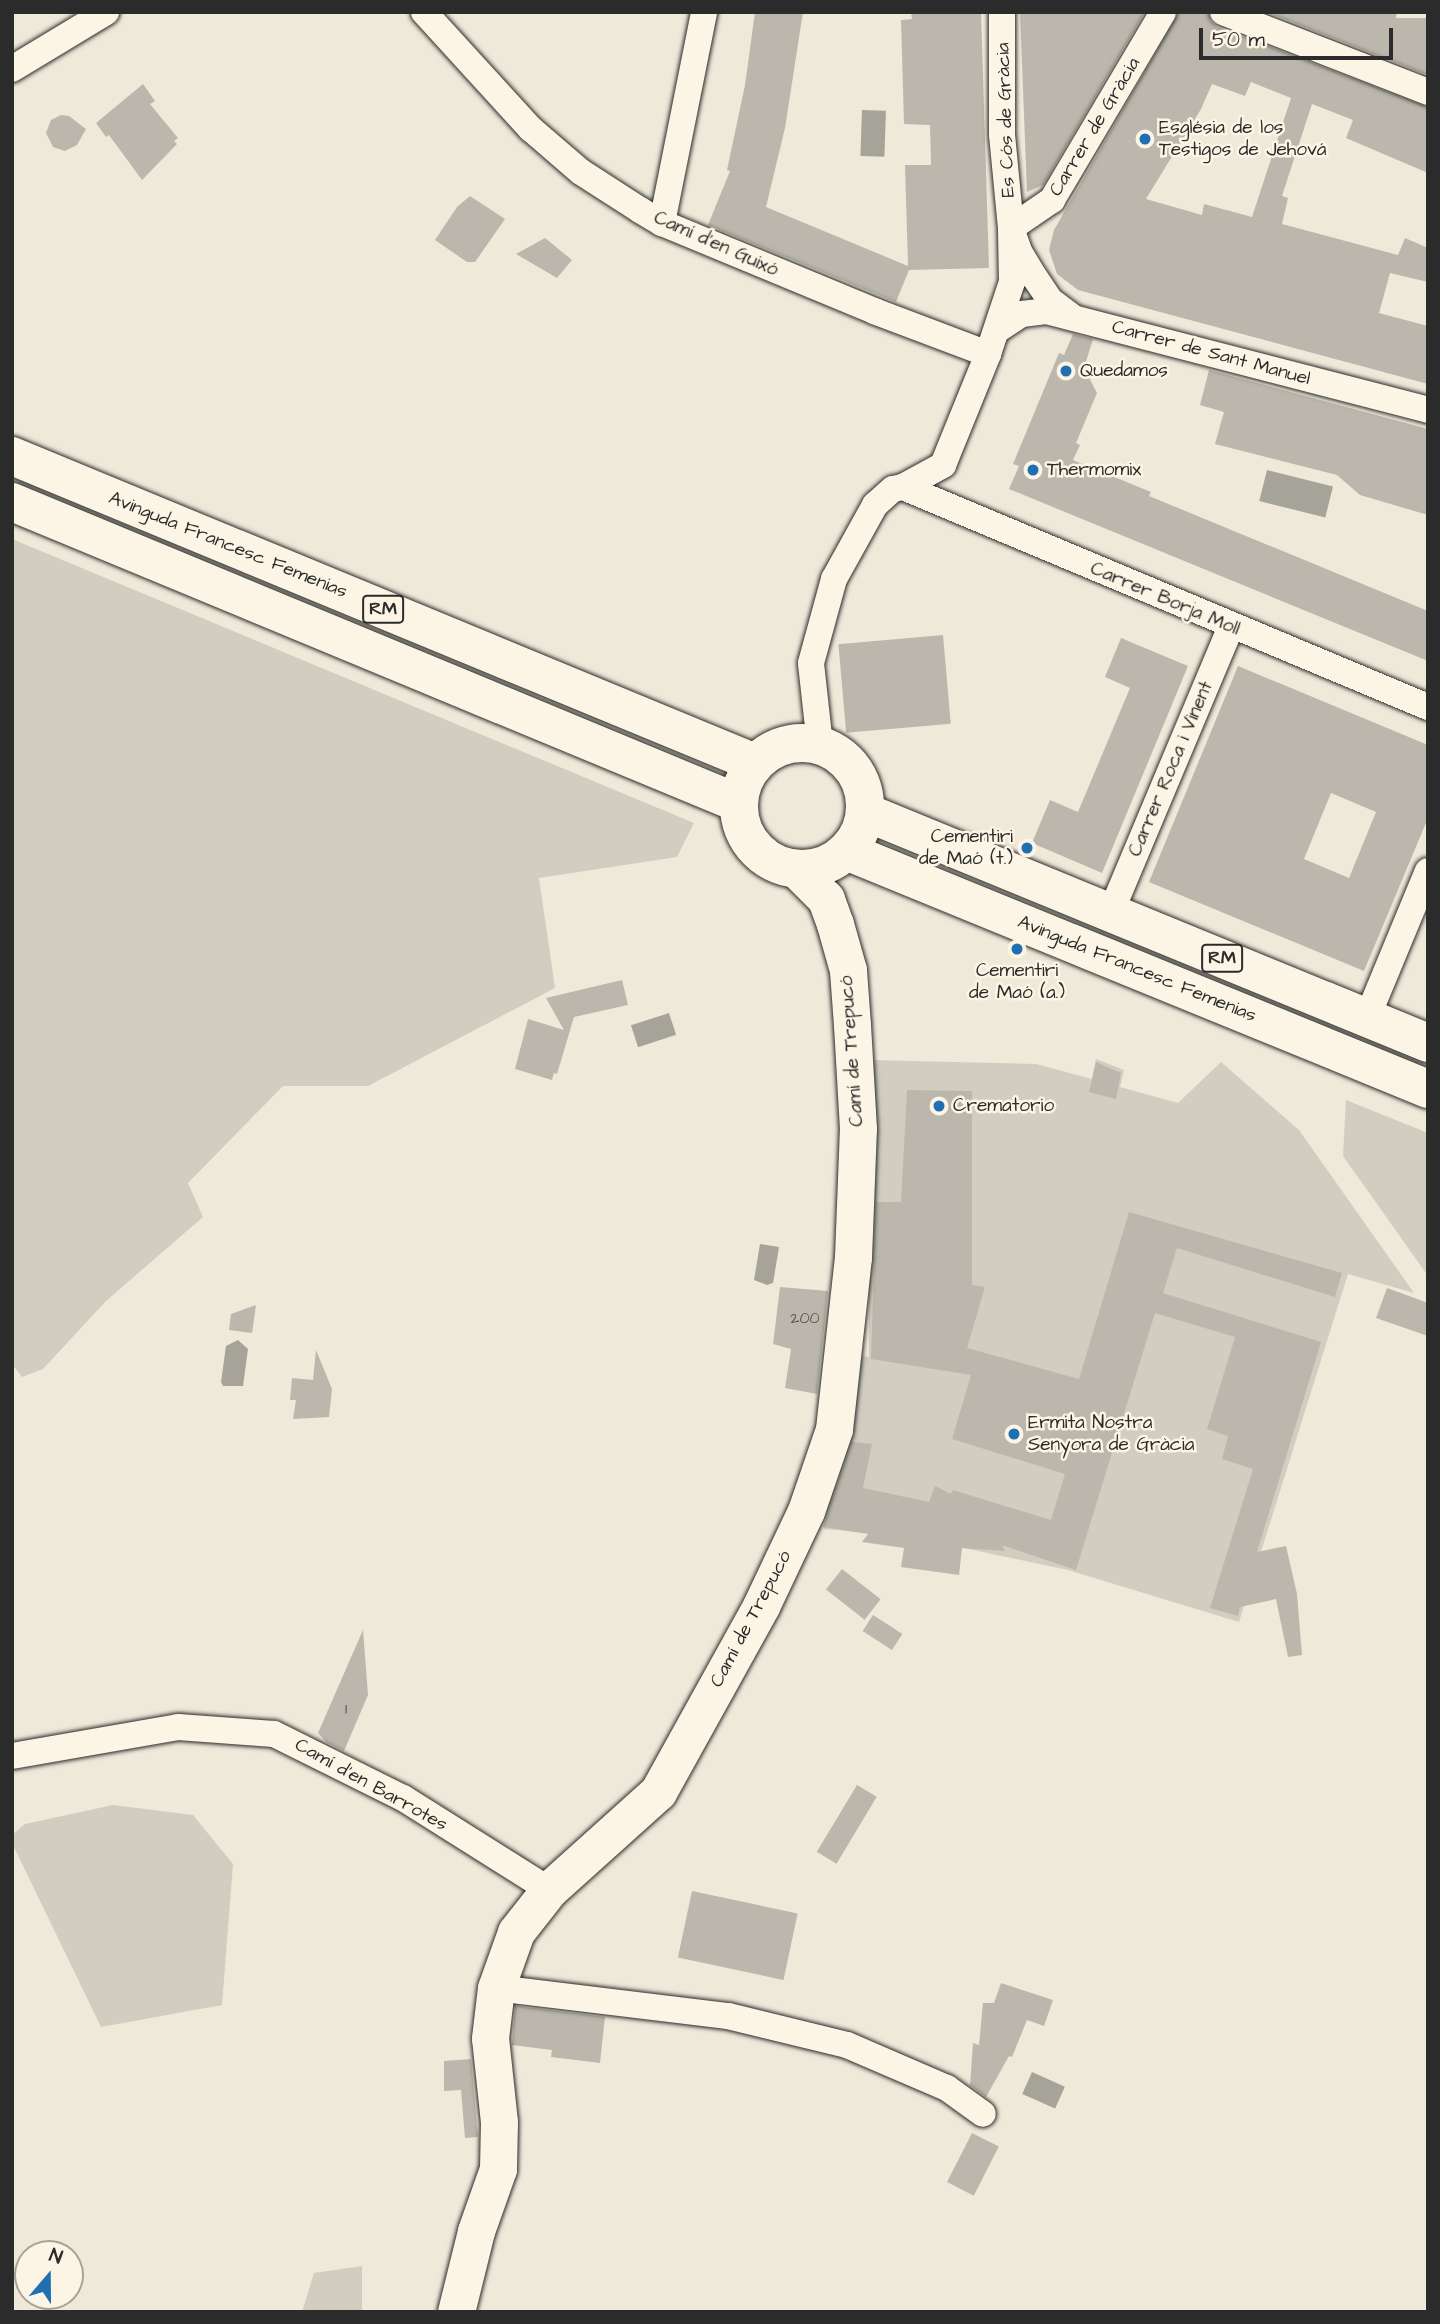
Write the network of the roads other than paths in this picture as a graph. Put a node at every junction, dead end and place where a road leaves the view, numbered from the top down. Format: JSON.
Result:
{"nodes":[{"id":1,"x":106,"y":12,"type":"edge"},
{"id":2,"x":424,"y":12,"type":"edge"},
{"id":3,"x":704,"y":12,"type":"edge"},
{"id":4,"x":1002,"y":12,"type":"edge"},
{"id":5,"x":1163,"y":12,"type":"edge"},
{"id":6,"x":1223,"y":12,"type":"edge"},
{"id":7,"x":12,"y":69,"type":"edge"},
{"id":8,"x":1428,"y":92,"type":"edge"},
{"id":9,"x":662,"y":223,"type":"junction"},
{"id":10,"x":1011,"y":228,"type":"junction"},
{"id":11,"x":1074,"y":318,"type":"junction"},
{"id":12,"x":993,"y":342,"type":"junction"},
{"id":13,"x":1428,"y":410,"type":"edge"},
{"id":14,"x":12,"y":456,"type":"edge"},
{"id":15,"x":903,"y":487,"type":"junction"},
{"id":16,"x":12,"y":502,"type":"edge"},
{"id":17,"x":1231,"y":627,"type":"junction"},
{"id":18,"x":1428,"y":707,"type":"edge"},
{"id":19,"x":821,"y":745,"type":"junction"},
{"id":20,"x":755,"y":763,"type":"junction"},
{"id":21,"x":738,"y":803,"type":"junction"},
{"id":22,"x":865,"y":812,"type":"junction"},
{"id":23,"x":846,"y":851,"type":"junction"},
{"id":24,"x":796,"y":869,"type":"junction"},
{"id":25,"x":1428,"y":870,"type":"edge"},
{"id":26,"x":1111,"y":912,"type":"junction"},
{"id":27,"x":1367,"y":1018,"type":"junction"},
{"id":28,"x":1428,"y":1043,"type":"edge"},
{"id":29,"x":1428,"y":1089,"type":"edge"},
{"id":30,"x":12,"y":1756,"type":"edge"},
{"id":31,"x":549,"y":1890,"type":"junction"},
{"id":32,"x":496,"y":1988,"type":"junction"},
{"id":33,"x":983,"y":2114,"type":"dead end"},
{"id":34,"x":456,"y":2312,"type":"edge"}],
"edges":[{"from":1,"to":7,"type":"street"},
{"from":2,"to":9,"type":"street","name":"Camí d'en Guixó"},
{"from":3,"to":9,"type":"street"},
{"from":4,"to":10,"type":"street","name":"Es Cós de Gràcia"},
{"from":5,"to":10,"type":"street","name":"Carrer de Gràcia"},
{"from":6,"to":8,"type":"street"},
{"from":9,"to":12,"type":"street","name":"Camí d'en Guixó"},
{"from":10,"to":11,"type":"street","name":"Es Cós de Gràcia"},
{"from":10,"to":12,"type":"street","name":"Es Cós de Gràcia"},
{"from":11,"to":12,"type":"street","name":"Carrer de Sant Manuel"},
{"from":11,"to":13,"type":"street","name":"Carrer de Sant Manuel"},
{"from":12,"to":15,"type":"street"},
{"from":14,"to":20,"type":"main road","name":"Avinguda Francesc Femenias","number":"RM"},
{"from":15,"to":17,"type":"street","name":"Carrer Borja Moll"},
{"from":15,"to":19,"type":"street"},
{"from":16,"to":21,"type":"main road","number":"RM"},
{"from":17,"to":18,"type":"street","name":"Carrer Borja Moll"},
{"from":17,"to":26,"type":"street","name":"Carrer Roca i Vinent"},
{"from":19,"to":20,"type":"main road"},
{"from":19,"to":22,"type":"main road"},
{"from":20,"to":21,"type":"main road"},
{"from":21,"to":24,"type":"main road"},
{"from":22,"to":23,"type":"main road"},
{"from":22,"to":26,"type":"main road","number":"RM"},
{"from":23,"to":24,"type":"main road"},
{"from":23,"to":29,"type":"main road","name":"Avinguda Francesc Femenias","number":"RM"},
{"from":24,"to":31,"type":"street","name":"Camí de Trepucó"},
{"from":25,"to":27,"type":"street"},
{"from":26,"to":27,"type":"main road","number":"RM"},
{"from":27,"to":28,"type":"main road","number":"RM"},
{"from":30,"to":31,"type":"street","name":"Camí d'en Barrotes"},
{"from":31,"to":32,"type":"street","name":"Camí de Trepucó"},
{"from":32,"to":33,"type":"street"},
{"from":32,"to":34,"type":"street","name":"Camí de Trepucó"}]}
